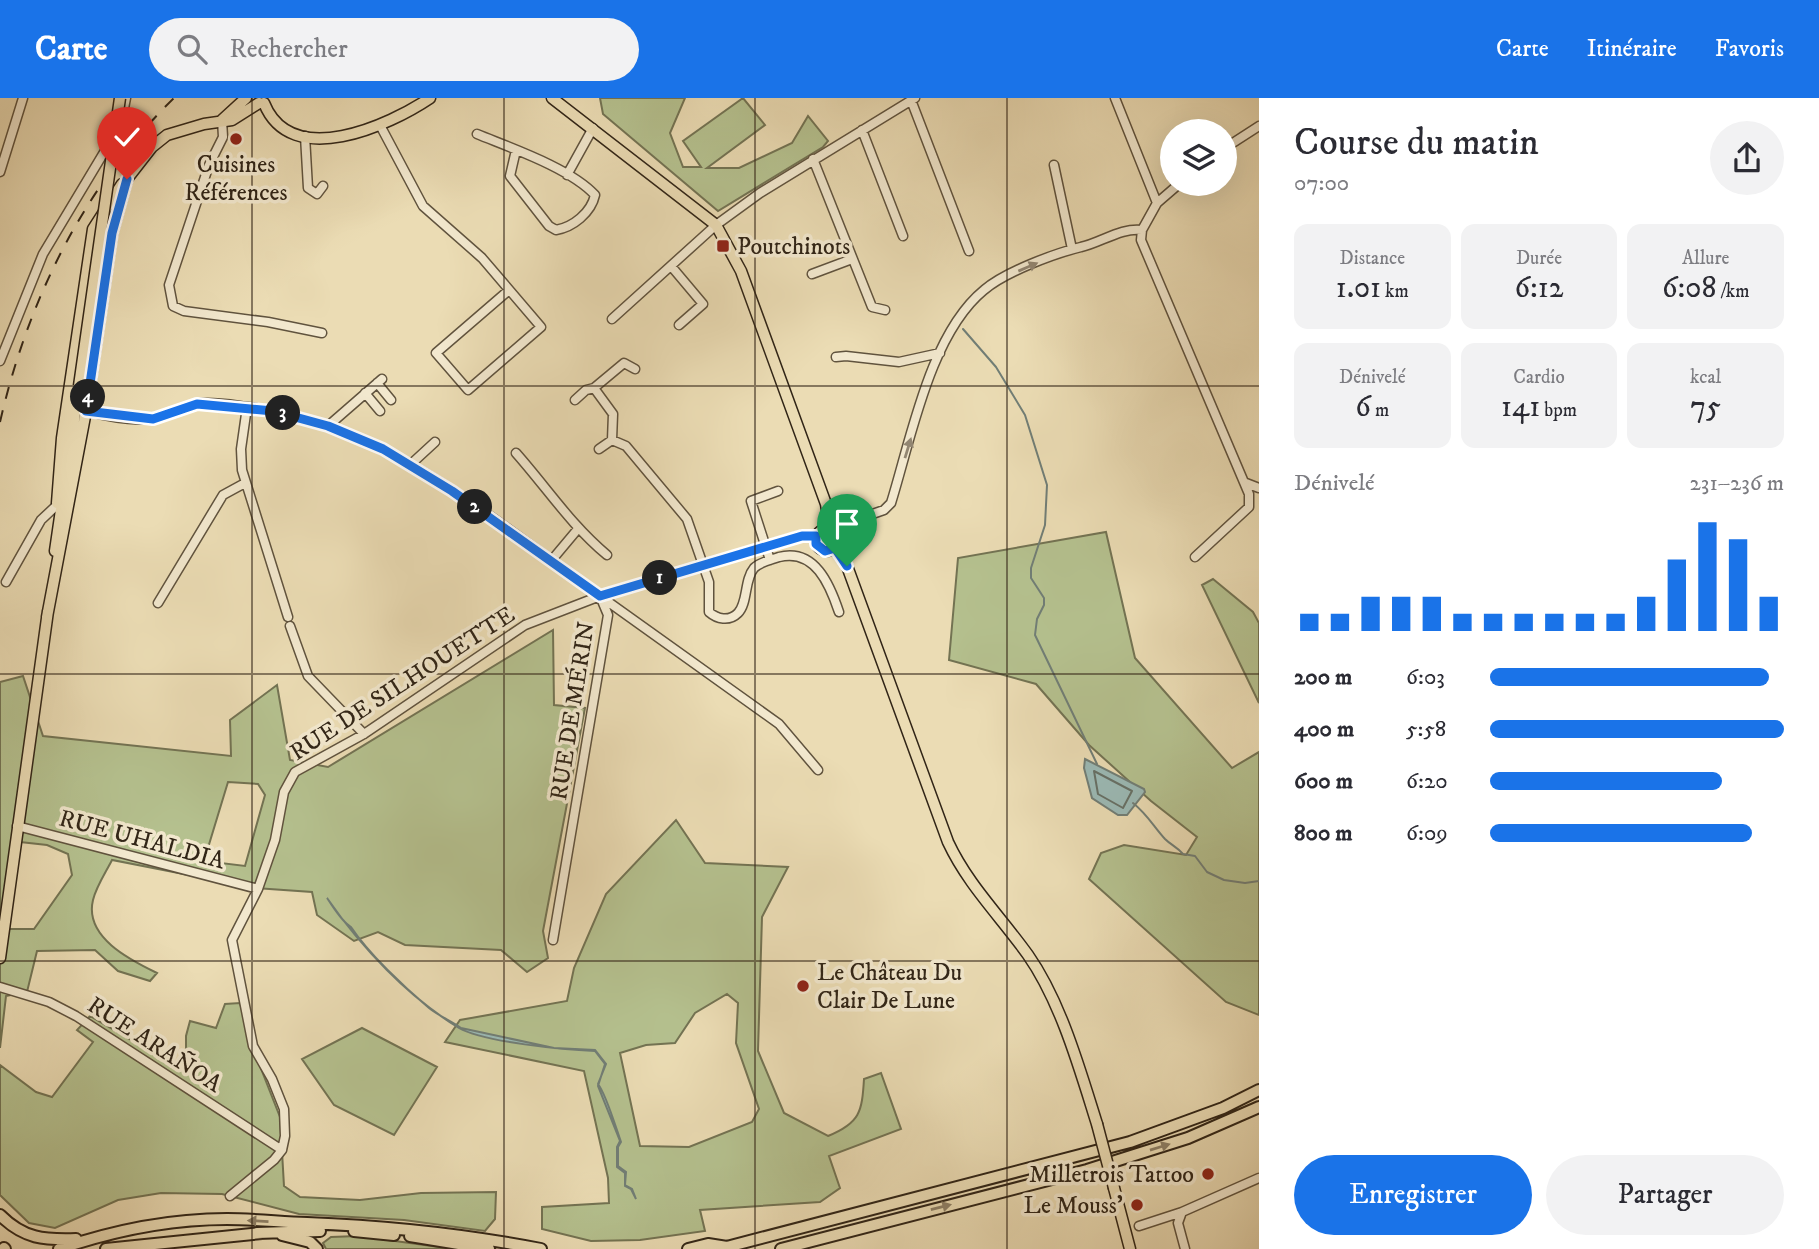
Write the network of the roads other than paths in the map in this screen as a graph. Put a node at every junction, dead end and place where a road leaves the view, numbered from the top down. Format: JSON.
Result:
{"nodes":[{"id":1,"x":23,"y":98,"type":"edge"},
{"id":2,"x":120,"y":98,"type":"edge"},
{"id":3,"x":126,"y":98,"type":"edge"},
{"id":4,"x":275,"y":98,"type":"edge"},
{"id":5,"x":430,"y":98,"type":"edge"},
{"id":6,"x":552,"y":98,"type":"edge"},
{"id":7,"x":1115,"y":98,"type":"edge"},
{"id":8,"x":913,"y":99,"type":"edge"},
{"id":9,"x":255,"y":101,"type":"edge"},
{"id":10,"x":222,"y":120,"type":"junction"},
{"id":11,"x":1259,"y":126,"type":"edge"},
{"id":12,"x":381,"y":127,"type":"junction"},
{"id":13,"x":593,"y":128,"type":"junction"},
{"id":14,"x":863,"y":130,"type":"junction"},
{"id":15,"x":477,"y":134,"type":"dead end"},
{"id":16,"x":305,"y":136,"type":"junction"},
{"id":17,"x":1237,"y":140,"type":"edge"},
{"id":18,"x":516,"y":150,"type":"junction"},
{"id":19,"x":813,"y":159,"type":"junction"},
{"id":20,"x":1054,"y":165,"type":"dead end"},
{"id":21,"x":0,"y":172,"type":"edge"},
{"id":22,"x":567,"y":175,"type":"junction"},
{"id":23,"x":127,"y":179,"type":"junction"},
{"id":24,"x":323,"y":186,"type":"dead end"},
{"id":25,"x":1165,"y":196,"type":"edge"},
{"id":26,"x":1157,"y":203,"type":"junction"},
{"id":27,"x":716,"y":225,"type":"junction"},
{"id":28,"x":1142,"y":230,"type":"junction"},
{"id":29,"x":903,"y":236,"type":"dead end"},
{"id":30,"x":1072,"y":249,"type":"junction"},
{"id":31,"x":969,"y":251,"type":"dead end"},
{"id":32,"x":852,"y":259,"type":"junction"},
{"id":33,"x":671,"y":266,"type":"junction"},
{"id":34,"x":812,"y":274,"type":"dead end"},
{"id":35,"x":509,"y":290,"type":"junction"},
{"id":36,"x":885,"y":310,"type":"dead end"},
{"id":37,"x":612,"y":319,"type":"dead end"},
{"id":38,"x":679,"y":326,"type":"dead end"},
{"id":39,"x":322,"y":333,"type":"dead end"},
{"id":40,"x":940,"y":353,"type":"junction"},
{"id":41,"x":836,"y":358,"type":"dead end"},
{"id":42,"x":0,"y":360,"type":"edge"},
{"id":43,"x":635,"y":369,"type":"dead end"},
{"id":44,"x":594,"y":388,"type":"junction"},
{"id":45,"x":365,"y":393,"type":"junction"},
{"id":46,"x":391,"y":400,"type":"dead end"},
{"id":47,"x":575,"y":400,"type":"dead end"},
{"id":48,"x":247,"y":407,"type":"junction"},
{"id":49,"x":86,"y":411,"type":"junction"},
{"id":50,"x":380,"y":411,"type":"dead end"},
{"id":51,"x":328,"y":426,"type":"junction"},
{"id":52,"x":612,"y":440,"type":"junction"},
{"id":53,"x":435,"y":442,"type":"dead end"},
{"id":54,"x":599,"y":449,"type":"dead end"},
{"id":55,"x":516,"y":453,"type":"dead end"},
{"id":56,"x":410,"y":465,"type":"junction"},
{"id":57,"x":245,"y":482,"type":"junction"},
{"id":58,"x":1246,"y":483,"type":"junction"},
{"id":59,"x":1259,"y":488,"type":"edge"},
{"id":60,"x":778,"y":491,"type":"dead end"},
{"id":61,"x":57,"y":505,"type":"junction"},
{"id":62,"x":577,"y":530,"type":"junction"},
{"id":63,"x":832,"y":530,"type":"junction"},
{"id":64,"x":58,"y":532,"type":"junction"},
{"id":65,"x":816,"y":536,"type":"junction"},
{"id":66,"x":764,"y":547,"type":"junction"},
{"id":67,"x":835,"y":548,"type":"junction"},
{"id":68,"x":607,"y":555,"type":"dead end"},
{"id":69,"x":1195,"y":557,"type":"dead end"},
{"id":70,"x":770,"y":560,"type":"junction"},
{"id":71,"x":551,"y":561,"type":"junction"},
{"id":72,"x":702,"y":565,"type":"junction"},
{"id":73,"x":6,"y":582,"type":"dead end"},
{"id":74,"x":600,"y":596,"type":"junction"},
{"id":75,"x":158,"y":603,"type":"dead end"},
{"id":76,"x":839,"y":612,"type":"dead end"},
{"id":77,"x":47,"y":617,"type":"junction"},
{"id":78,"x":364,"y":734,"type":"junction"},
{"id":79,"x":818,"y":770,"type":"dead end"},
{"id":80,"x":17,"y":827,"type":"junction"},
{"id":81,"x":258,"y":889,"type":"junction"},
{"id":82,"x":554,"y":940,"type":"dead end"},
{"id":83,"x":0,"y":958,"type":"edge"},
{"id":84,"x":0,"y":987,"type":"edge"},
{"id":85,"x":1259,"y":1090,"type":"edge"},
{"id":86,"x":1259,"y":1107,"type":"edge"},
{"id":87,"x":282,"y":1150,"type":"junction"},
{"id":88,"x":1259,"y":1178,"type":"edge"},
{"id":89,"x":230,"y":1196,"type":"dead end"},
{"id":90,"x":1182,"y":1212,"type":"junction"},
{"id":91,"x":0,"y":1215,"type":"edge"},
{"id":92,"x":1139,"y":1226,"type":"dead end"},
{"id":93,"x":257,"y":1233,"type":"junction"},
{"id":94,"x":448,"y":1233,"type":"junction"},
{"id":95,"x":89,"y":1239,"type":"junction"},
{"id":96,"x":0,"y":1244,"type":"edge"},
{"id":97,"x":723,"y":1248,"type":"edge"},
{"id":98,"x":4,"y":1249,"type":"edge"},
{"id":99,"x":59,"y":1249,"type":"edge"},
{"id":100,"x":106,"y":1249,"type":"edge"},
{"id":101,"x":317,"y":1249,"type":"edge"},
{"id":102,"x":489,"y":1249,"type":"edge"},
{"id":103,"x":505,"y":1249,"type":"edge"},
{"id":104,"x":541,"y":1249,"type":"edge"},
{"id":105,"x":688,"y":1249,"type":"edge"},
{"id":106,"x":781,"y":1249,"type":"edge"},
{"id":107,"x":1130,"y":1249,"type":"edge"},
{"id":108,"x":1185,"y":1249,"type":"edge"}],
"edges":[{"from":1,"to":21,"type":"street"},
{"from":2,"to":64,"type":"main road","bridge":true},
{"from":3,"to":42,"type":"street"},
{"from":4,"to":9,"type":"main road"},
{"from":5,"to":12,"type":"main road"},
{"from":6,"to":13,"type":"main road"},
{"from":7,"to":26,"type":"street"},
{"from":8,"to":14,"type":"street"},
{"from":8,"to":31,"type":"street"},
{"from":9,"to":10,"type":"main road"},
{"from":9,"to":16,"type":"main road"},
{"from":10,"to":23,"type":"main road"},
{"from":10,"to":39,"type":"street"},
{"from":11,"to":17,"type":"street"},
{"from":12,"to":16,"type":"main road"},
{"from":12,"to":35,"type":"street"},
{"from":13,"to":22,"type":"street"},
{"from":13,"to":27,"type":"main road"},
{"from":14,"to":19,"type":"street"},
{"from":14,"to":29,"type":"street"},
{"from":15,"to":18,"type":"street"},
{"from":16,"to":24,"type":"street"},
{"from":18,"to":22,"type":"street"},
{"from":18,"to":22,"type":"street"},
{"from":19,"to":27,"type":"street"},
{"from":19,"to":32,"type":"street"},
{"from":20,"to":30,"type":"street"},
{"from":23,"to":49,"type":"main road"},
{"from":23,"to":61,"type":"main road"},
{"from":25,"to":26,"type":"street"},
{"from":26,"to":28,"type":"street"},
{"from":27,"to":33,"type":"street"},
{"from":27,"to":63,"type":"main road"},
{"from":28,"to":30,"type":"street"},
{"from":28,"to":58,"type":"street"},
{"from":40,"to":30,"type":"street","one_way":true},
{"from":32,"to":34,"type":"street"},
{"from":32,"to":36,"type":"street"},
{"from":33,"to":37,"type":"street"},
{"from":33,"to":38,"type":"street"},
{"from":35,"to":35,"type":"street"},
{"from":40,"to":41,"type":"street"},
{"from":63,"to":40,"type":"street","one_way":true},
{"from":43,"to":44,"type":"street"},
{"from":44,"to":47,"type":"street"},
{"from":44,"to":52,"type":"street"},
{"from":45,"to":46,"type":"street"},
{"from":45,"to":50,"type":"street"},
{"from":45,"to":51,"type":"street"},
{"from":48,"to":49,"type":"street","name":"RUE DE MÉRIN"},
{"from":48,"to":51,"type":"street","name":"RUE DE MÉRIN"},
{"from":48,"to":57,"type":"street"},
{"from":49,"to":77,"type":"main road"},
{"from":51,"to":56,"type":"street","name":"RUE DE MÉRIN"},
{"from":52,"to":54,"type":"street"},
{"from":52,"to":72,"type":"street"},
{"from":53,"to":56,"type":"street"},
{"from":55,"to":62,"type":"street"},
{"from":56,"to":71,"type":"street","name":"RUE DE MÉRIN"},
{"from":57,"to":75,"type":"street"},
{"from":57,"to":78,"type":"street"},
{"from":58,"to":59,"type":"street"},
{"from":58,"to":69,"type":"street"},
{"from":60,"to":66,"type":"street"},
{"from":61,"to":64,"type":"main road"},
{"from":61,"to":73,"type":"street"},
{"from":62,"to":68,"type":"street"},
{"from":62,"to":71,"type":"street"},
{"from":63,"to":65,"type":"main road"},
{"from":63,"to":67,"type":"main road"},
{"from":64,"to":77,"type":"main road"},
{"from":65,"to":66,"type":"street","name":"RUE DE SILHOUETTE"},
{"from":65,"to":67,"type":"main road"},
{"from":66,"to":70,"type":"street"},
{"from":66,"to":72,"type":"street","name":"RUE DE SILHOUETTE"},
{"from":67,"to":107,"type":"main road","bridge":true},
{"from":70,"to":72,"type":"street"},
{"from":70,"to":76,"type":"street"},
{"from":71,"to":74,"type":"street","name":"RUE DE MÉRIN"},
{"from":72,"to":74,"type":"street","name":"RUE DE SILHOUETTE"},
{"from":74,"to":78,"type":"street","name":"RUE DE SILHOUETTE"},
{"from":74,"to":79,"type":"street"},
{"from":74,"to":82,"type":"street","name":"RUE DE MÉRIN"},
{"from":77,"to":80,"type":"main road"},
{"from":78,"to":81,"type":"street","name":"RUE DE SILHOUETTE"},
{"from":80,"to":81,"type":"street","name":"RUE UHALDIA"},
{"from":80,"to":83,"type":"main road"},
{"from":81,"to":87,"type":"street","name":"RUE DE SILHOUETTE"},
{"from":84,"to":87,"type":"street","name":"RUE ARAÑOA"},
{"from":85,"to":97,"type":"highway"},
{"from":106,"to":86,"type":"highway","one_way":true},
{"from":87,"to":89,"type":"street"},
{"from":88,"to":90,"type":"street"},
{"from":90,"to":92,"type":"street"},
{"from":90,"to":108,"type":"street"},
{"from":91,"to":95,"type":"highway"},
{"from":93,"to":100,"type":"highway"},
{"from":93,"to":101,"type":"highway"},
{"from":93,"to":102,"type":"highway"},
{"from":94,"to":95,"type":"highway","one_way":true},
{"from":94,"to":103,"type":"highway"},
{"from":94,"to":104,"type":"highway"},
{"from":95,"to":99,"type":"highway"},
{"from":96,"to":98,"type":"main road"},
{"from":97,"to":105,"type":"highway"}]}
